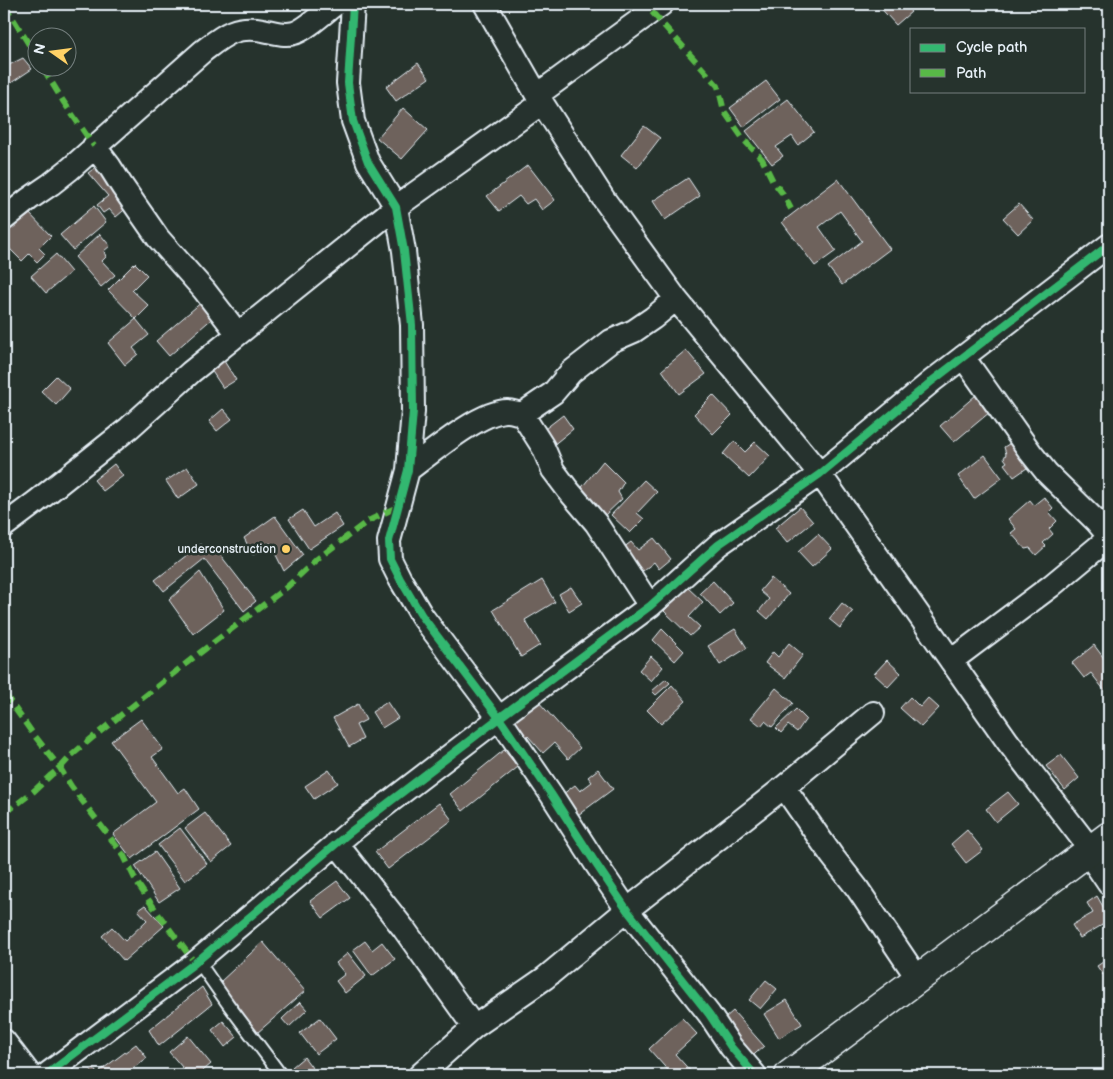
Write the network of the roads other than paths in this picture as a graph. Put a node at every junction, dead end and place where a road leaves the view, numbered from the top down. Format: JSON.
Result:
{"nodes":[{"id":1,"x":335,"y":4,"type":"edge"},
{"id":2,"x":354,"y":4,"type":"edge"},
{"id":3,"x":485,"y":4,"type":"edge"},
{"id":4,"x":662,"y":4,"type":"edge"},
{"id":5,"x":540,"y":99,"type":"junction"},
{"id":6,"x":94,"y":146,"type":"junction"},
{"id":7,"x":396,"y":207,"type":"junction"},
{"id":8,"x":4,"y":219,"type":"edge"},
{"id":9,"x":1109,"y":245,"type":"edge"},
{"id":10,"x":676,"y":299,"type":"junction"},
{"id":11,"x":238,"y":334,"type":"junction"},
{"id":12,"x":963,"y":357,"type":"junction"},
{"id":13,"x":522,"y":414,"type":"junction"},
{"id":14,"x":408,"y":470,"type":"junction"},
{"id":15,"x":820,"y":474,"type":"junction"},
{"id":16,"x":4,"y":526,"type":"edge"},
{"id":17,"x":1109,"y":537,"type":"edge"},
{"id":18,"x":650,"y":606,"type":"junction"},
{"id":19,"x":951,"y":661,"type":"junction"},
{"id":20,"x":873,"y":713,"type":"dead end"},
{"id":21,"x":499,"y":718,"type":"junction"},
{"id":22,"x":784,"y":787,"type":"junction"},
{"id":23,"x":336,"y":843,"type":"junction"},
{"id":24,"x":1096,"y":846,"type":"edge"},
{"id":25,"x":1109,"y":884,"type":"edge"},
{"id":26,"x":627,"y":910,"type":"junction"},
{"id":27,"x":198,"y":961,"type":"junction"},
{"id":28,"x":918,"y":979,"type":"junction"},
{"id":29,"x":474,"y":1027,"type":"junction"},
{"id":30,"x":4,"y":1041,"type":"edge"},
{"id":31,"x":30,"y":1075,"type":"edge"},
{"id":32,"x":46,"y":1075,"type":"edge"},
{"id":33,"x":281,"y":1075,"type":"edge"},
{"id":34,"x":420,"y":1075,"type":"edge"},
{"id":35,"x":755,"y":1075,"type":"edge"},
{"id":36,"x":789,"y":1075,"type":"edge"}],
"edges":[{"from":1,"to":6,"type":"street"},
{"from":2,"to":7,"type":"street"},
{"from":3,"to":5,"type":"street"},
{"from":4,"to":5,"type":"street"},
{"from":5,"to":7,"type":"street"},
{"from":5,"to":10,"type":"street"},
{"from":6,"to":8,"type":"street"},
{"from":6,"to":11,"type":"street"},
{"from":7,"to":11,"type":"street"},
{"from":7,"to":14,"type":"street"},
{"from":9,"to":12,"type":"street"},
{"from":10,"to":13,"type":"street"},
{"from":10,"to":15,"type":"street"},
{"from":11,"to":16,"type":"street"},
{"from":12,"to":15,"type":"street"},
{"from":12,"to":17,"type":"street"},
{"from":13,"to":14,"type":"street"},
{"from":13,"to":18,"type":"street"},
{"from":14,"to":21,"type":"street"},
{"from":15,"to":18,"type":"street"},
{"from":15,"to":19,"type":"street"},
{"from":17,"to":19,"type":"street"},
{"from":18,"to":21,"type":"street"},
{"from":19,"to":24,"type":"street"},
{"from":20,"to":22,"type":"street"},
{"from":21,"to":23,"type":"street"},
{"from":21,"to":26,"type":"street"},
{"from":22,"to":26,"type":"street"},
{"from":22,"to":28,"type":"street"},
{"from":23,"to":27,"type":"street"},
{"from":23,"to":29,"type":"street"},
{"from":24,"to":25,"type":"street"},
{"from":24,"to":28,"type":"street"},
{"from":26,"to":29,"type":"street"},
{"from":26,"to":35,"type":"street"},
{"from":27,"to":32,"type":"street"},
{"from":27,"to":33,"type":"lane"},
{"from":28,"to":36,"type":"street"},
{"from":29,"to":34,"type":"street"},
{"from":30,"to":31,"type":"street"}]}
